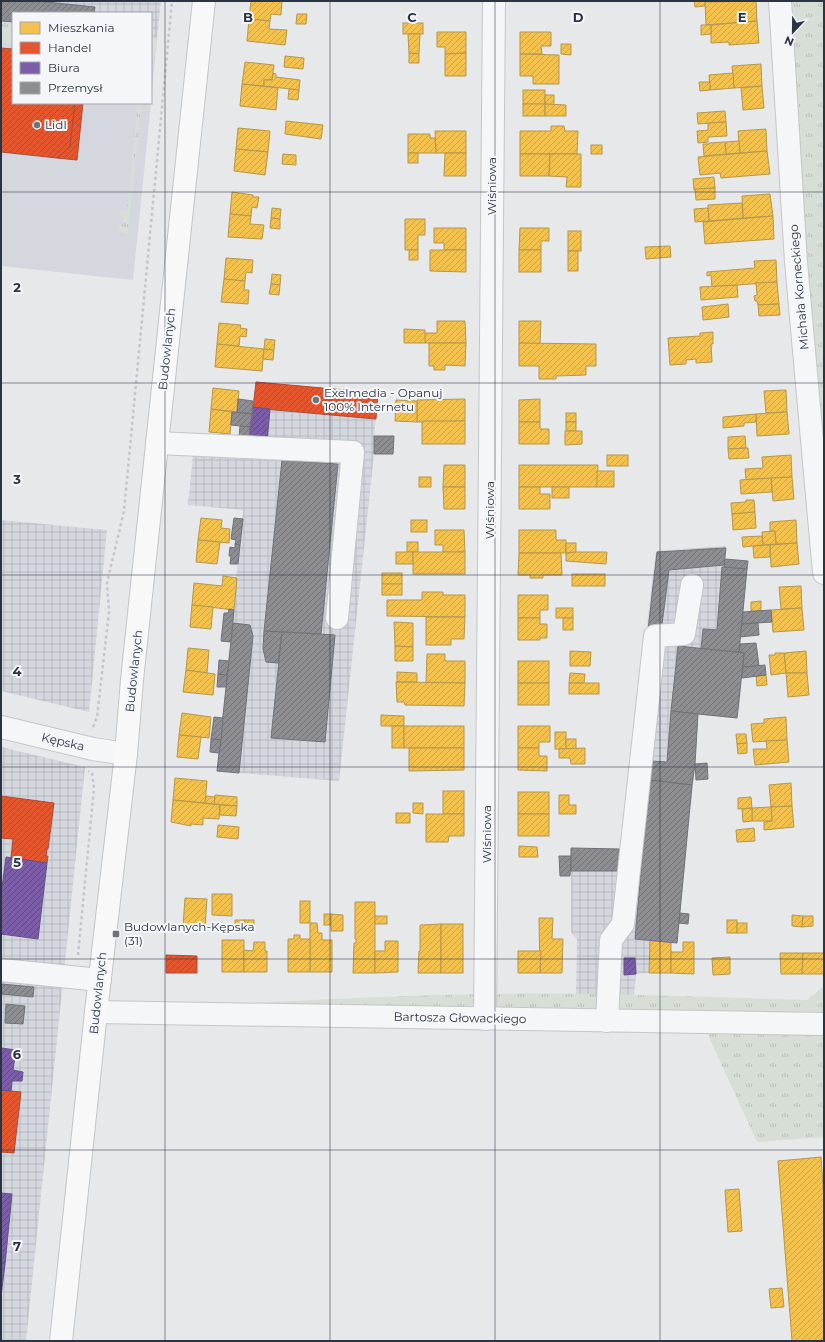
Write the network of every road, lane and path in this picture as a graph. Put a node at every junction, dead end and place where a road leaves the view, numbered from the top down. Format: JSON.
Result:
{"nodes":[{"id":1,"x":172,"y":1,"type":"edge"},
{"id":2,"x":204,"y":1,"type":"edge"},
{"id":3,"x":494,"y":1,"type":"edge"},
{"id":4,"x":780,"y":1,"type":"edge"},
{"id":5,"x":157,"y":443,"type":"junction"},
{"id":6,"x":824,"y":573,"type":"edge"},
{"id":7,"x":692,"y":585,"type":"dead end"},
{"id":8,"x":337,"y":618,"type":"dead end"},
{"id":9,"x":1,"y":727,"type":"edge"},
{"id":10,"x":92,"y":729,"type":"dead end"},
{"id":11,"x":126,"y":754,"type":"junction"},
{"id":12,"x":87,"y":770,"type":"dead end"},
{"id":13,"x":1,"y":970,"type":"edge"},
{"id":14,"x":76,"y":978,"type":"junction"},
{"id":15,"x":100,"y":980,"type":"junction"},
{"id":16,"x":96,"y":1012,"type":"junction"},
{"id":17,"x":485,"y":1019,"type":"junction"},
{"id":18,"x":608,"y":1021,"type":"junction"},
{"id":19,"x":824,"y":1024,"type":"edge"},
{"id":20,"x":61,"y":1341,"type":"edge"}],
"edges":[{"from":1,"to":10,"type":"path"},
{"from":2,"to":5,"type":"main road","name":"Budowlanych"},
{"from":3,"to":17,"type":"street","name":"Wiśniowa"},
{"from":4,"to":6,"type":"street","name":"Michała Korneckiego"},
{"from":5,"to":8,"type":"street"},
{"from":5,"to":11,"type":"main road","name":"Budowlanych"},
{"from":7,"to":18,"type":"street"},
{"from":9,"to":11,"type":"street","name":"Kępska"},
{"from":11,"to":15,"type":"main road","name":"Budowlanych"},
{"from":12,"to":14,"type":"path"},
{"from":13,"to":14,"type":"street"},
{"from":14,"to":15,"type":"street"},
{"from":15,"to":16,"type":"main road","name":"Budowlanych"},
{"from":16,"to":17,"type":"street","name":"Bartosza Głowackiego"},
{"from":16,"to":20,"type":"main road","name":"Budowlanych"},
{"from":17,"to":18,"type":"street","name":"Bartosza Głowackiego"},
{"from":18,"to":19,"type":"street","name":"Bartosza Głowackiego"}]}
